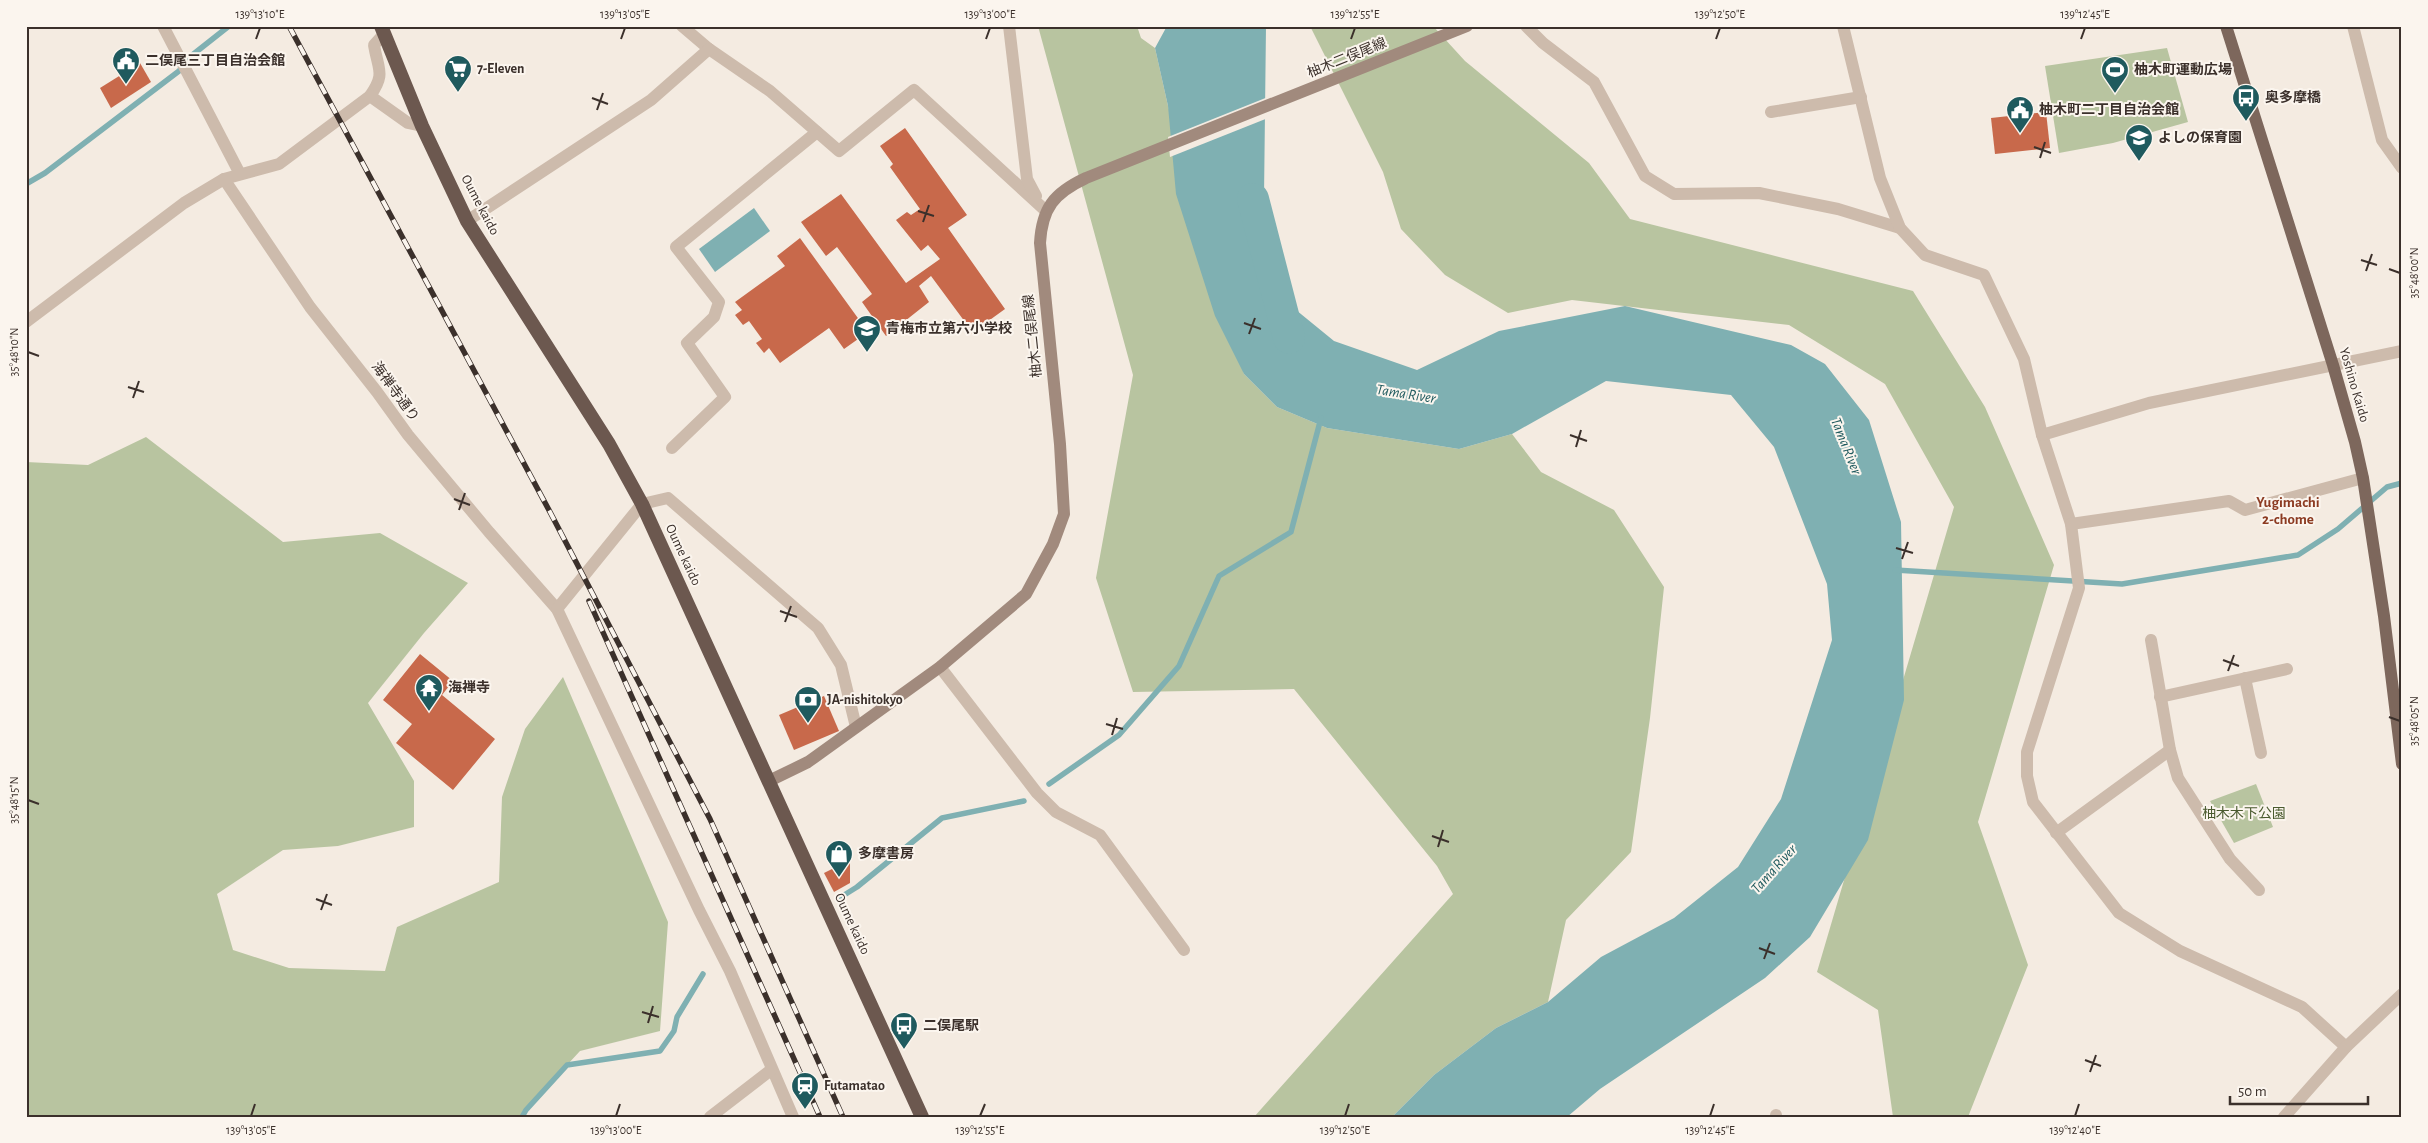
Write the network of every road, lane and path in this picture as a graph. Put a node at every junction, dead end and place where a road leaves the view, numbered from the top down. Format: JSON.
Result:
{"nodes":[{"id":1,"x":163,"y":26,"type":"edge"},
{"id":2,"x":682,"y":26,"type":"edge"},
{"id":3,"x":1009,"y":26,"type":"edge"},
{"id":4,"x":1467,"y":26,"type":"edge"},
{"id":5,"x":1526,"y":26,"type":"edge"},
{"id":6,"x":1843,"y":26,"type":"edge"},
{"id":7,"x":2226,"y":26,"type":"edge"},
{"id":8,"x":2353,"y":26,"type":"edge"},
{"id":9,"x":382,"y":30,"type":"edge"},
{"id":10,"x":709,"y":49,"type":"junction"},
{"id":11,"x":370,"y":96,"type":"junction"},
{"id":12,"x":1861,"y":97,"type":"junction"},
{"id":13,"x":1771,"y":112,"type":"dead end"},
{"id":14,"x":422,"y":126,"type":"junction"},
{"id":15,"x":817,"y":132,"type":"junction"},
{"id":16,"x":2402,"y":168,"type":"edge"},
{"id":17,"x":240,"y":174,"type":"junction"},
{"id":18,"x":224,"y":179,"type":"junction"},
{"id":19,"x":1046,"y":210,"type":"junction"},
{"id":20,"x":467,"y":221,"type":"junction"},
{"id":21,"x":1900,"y":228,"type":"junction"},
{"id":22,"x":26,"y":322,"type":"edge"},
{"id":23,"x":2402,"y":351,"type":"edge"},
{"id":24,"x":2333,"y":365,"type":"junction"},
{"id":25,"x":2042,"y":435,"type":"junction"},
{"id":26,"x":672,"y":448,"type":"dead end"},
{"id":27,"x":2363,"y":478,"type":"junction"},
{"id":28,"x":642,"y":504,"type":"junction"},
{"id":29,"x":2071,"y":524,"type":"junction"},
{"id":30,"x":557,"y":609,"type":"junction"},
{"id":31,"x":2151,"y":640,"type":"dead end"},
{"id":32,"x":940,"y":668,"type":"junction"},
{"id":33,"x":2287,"y":669,"type":"dead end"},
{"id":34,"x":2245,"y":678,"type":"junction"},
{"id":35,"x":2160,"y":697,"type":"junction"},
{"id":36,"x":856,"y":728,"type":"junction"},
{"id":37,"x":2170,"y":750,"type":"junction"},
{"id":38,"x":2262,"y":754,"type":"dead end"},
{"id":39,"x":2402,"y":764,"type":"edge"},
{"id":40,"x":769,"y":781,"type":"junction"},
{"id":41,"x":2056,"y":833,"type":"junction"},
{"id":42,"x":2259,"y":890,"type":"dead end"},
{"id":43,"x":1184,"y":950,"type":"dead end"},
{"id":44,"x":2402,"y":994,"type":"edge"},
{"id":45,"x":2346,"y":1047,"type":"junction"},
{"id":46,"x":771,"y":1070,"type":"junction"},
{"id":47,"x":710,"y":1117,"type":"edge"},
{"id":48,"x":793,"y":1117,"type":"edge"},
{"id":49,"x":922,"y":1117,"type":"edge"},
{"id":50,"x":2284,"y":1117,"type":"edge"}],
"edges":[{"from":1,"to":17,"type":"street"},
{"from":2,"to":10,"type":"street"},
{"from":3,"to":19,"type":"street"},
{"from":4,"to":19,"type":"main road","name":"柚木二俣尾線"},
{"from":5,"to":21,"type":"street"},
{"from":6,"to":12,"type":"street"},
{"from":7,"to":24,"type":"main road","name":"Yoshino Kaido"},
{"from":8,"to":16,"type":"street"},
{"from":9,"to":11,"type":"street"},
{"from":9,"to":14,"type":"highway","name":"Oume kaido"},
{"from":10,"to":15,"type":"street"},
{"from":10,"to":20,"type":"street"},
{"from":11,"to":14,"type":"street"},
{"from":11,"to":17,"type":"street"},
{"from":12,"to":13,"type":"street"},
{"from":12,"to":21,"type":"street"},
{"from":14,"to":20,"type":"highway","name":"Oume kaido"},
{"from":15,"to":19,"type":"street"},
{"from":15,"to":26,"type":"street"},
{"from":17,"to":18,"type":"street"},
{"from":18,"to":22,"type":"street"},
{"from":18,"to":30,"type":"street","name":"海禅寺通り"},
{"from":19,"to":32,"type":"main road","name":"柚木二俣尾線"},
{"from":20,"to":28,"type":"highway","name":"Oume kaido"},
{"from":21,"to":25,"type":"street"},
{"from":23,"to":24,"type":"street"},
{"from":24,"to":25,"type":"street"},
{"from":24,"to":27,"type":"main road","name":"Yoshino Kaido"},
{"from":25,"to":29,"type":"street"},
{"from":27,"to":29,"type":"street"},
{"from":27,"to":39,"type":"main road","name":"Yoshino Kaido"},
{"from":28,"to":30,"type":"street"},
{"from":28,"to":36,"type":"street"},
{"from":28,"to":40,"type":"highway","name":"Oume kaido"},
{"from":29,"to":41,"type":"street"},
{"from":30,"to":46,"type":"street","name":"海禅寺通り"},
{"from":31,"to":35,"type":"street"},
{"from":32,"to":36,"type":"main road","name":"柚木二俣尾線"},
{"from":32,"to":43,"type":"street"},
{"from":33,"to":34,"type":"street"},
{"from":34,"to":35,"type":"street"},
{"from":34,"to":38,"type":"street"},
{"from":35,"to":37,"type":"street"},
{"from":36,"to":40,"type":"main road","name":"柚木二俣尾線"},
{"from":37,"to":41,"type":"street"},
{"from":37,"to":42,"type":"street"},
{"from":40,"to":49,"type":"highway","name":"Oume kaido"},
{"from":41,"to":45,"type":"street"},
{"from":44,"to":45,"type":"street"},
{"from":45,"to":50,"type":"street"},
{"from":46,"to":47,"type":"street"},
{"from":46,"to":48,"type":"street","name":"海禅寺通り"}]}
